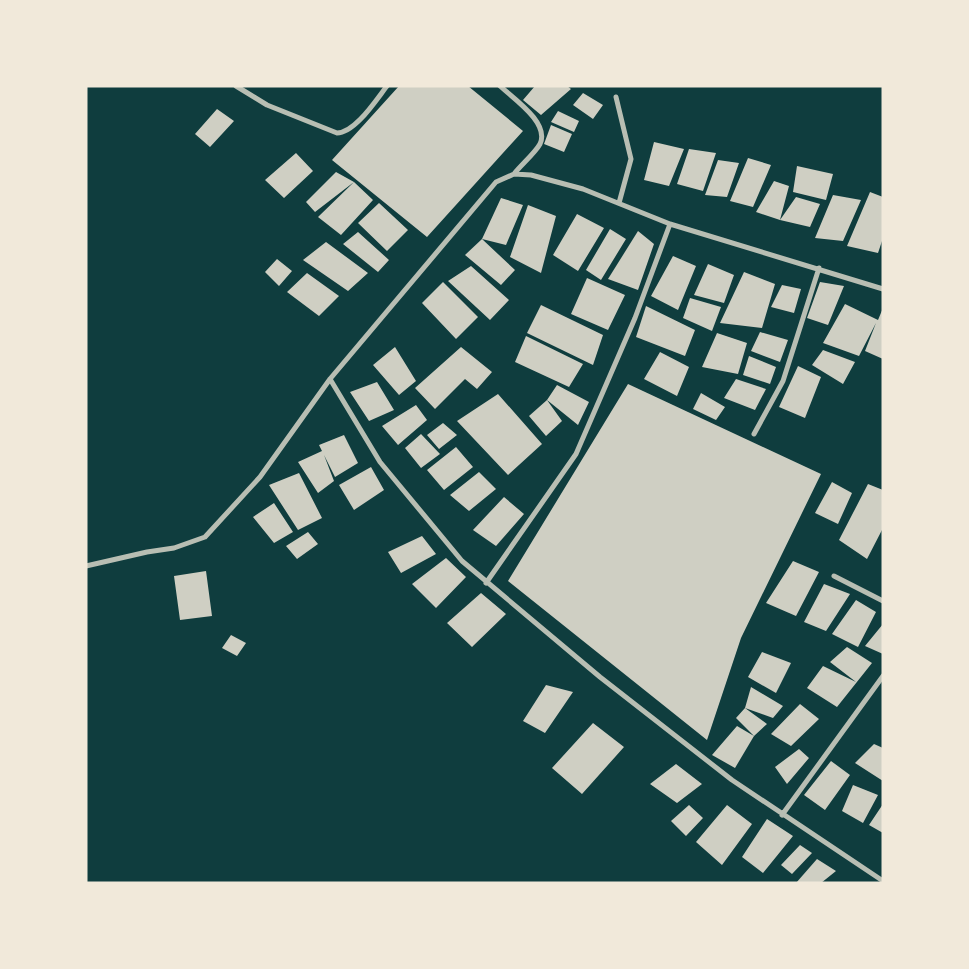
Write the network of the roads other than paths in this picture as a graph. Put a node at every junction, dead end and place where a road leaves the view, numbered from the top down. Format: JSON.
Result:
{"nodes":[{"id":1,"x":236,"y":86,"type":"edge"},
{"id":2,"x":387,"y":86,"type":"edge"},
{"id":3,"x":500,"y":86,"type":"edge"},
{"id":4,"x":616,"y":97,"type":"dead end"},
{"id":5,"x":514,"y":174,"type":"junction"},
{"id":6,"x":619,"y":203,"type":"junction"},
{"id":7,"x":670,"y":224,"type":"junction"},
{"id":8,"x":819,"y":268,"type":"junction"},
{"id":9,"x":883,"y":288,"type":"edge"},
{"id":10,"x":330,"y":379,"type":"junction"},
{"id":11,"x":754,"y":434,"type":"dead end"},
{"id":12,"x":86,"y":566,"type":"edge"},
{"id":13,"x":834,"y":576,"type":"dead end"},
{"id":14,"x":486,"y":583,"type":"junction"},
{"id":15,"x":883,"y":601,"type":"edge"},
{"id":16,"x":883,"y":676,"type":"edge"},
{"id":17,"x":782,"y":815,"type":"junction"},
{"id":18,"x":883,"y":881,"type":"edge"}],
"edges":[{"from":1,"to":2,"type":"street"},
{"from":3,"to":5,"type":"street"},
{"from":4,"to":6,"type":"street"},
{"from":5,"to":6,"type":"street"},
{"from":5,"to":10,"type":"street"},
{"from":6,"to":7,"type":"street"},
{"from":7,"to":8,"type":"street"},
{"from":7,"to":14,"type":"street"},
{"from":8,"to":9,"type":"street"},
{"from":8,"to":11,"type":"street"},
{"from":10,"to":12,"type":"street"},
{"from":10,"to":14,"type":"street"},
{"from":13,"to":15,"type":"street"},
{"from":14,"to":17,"type":"street"},
{"from":16,"to":17,"type":"street"},
{"from":17,"to":18,"type":"street"}]}
